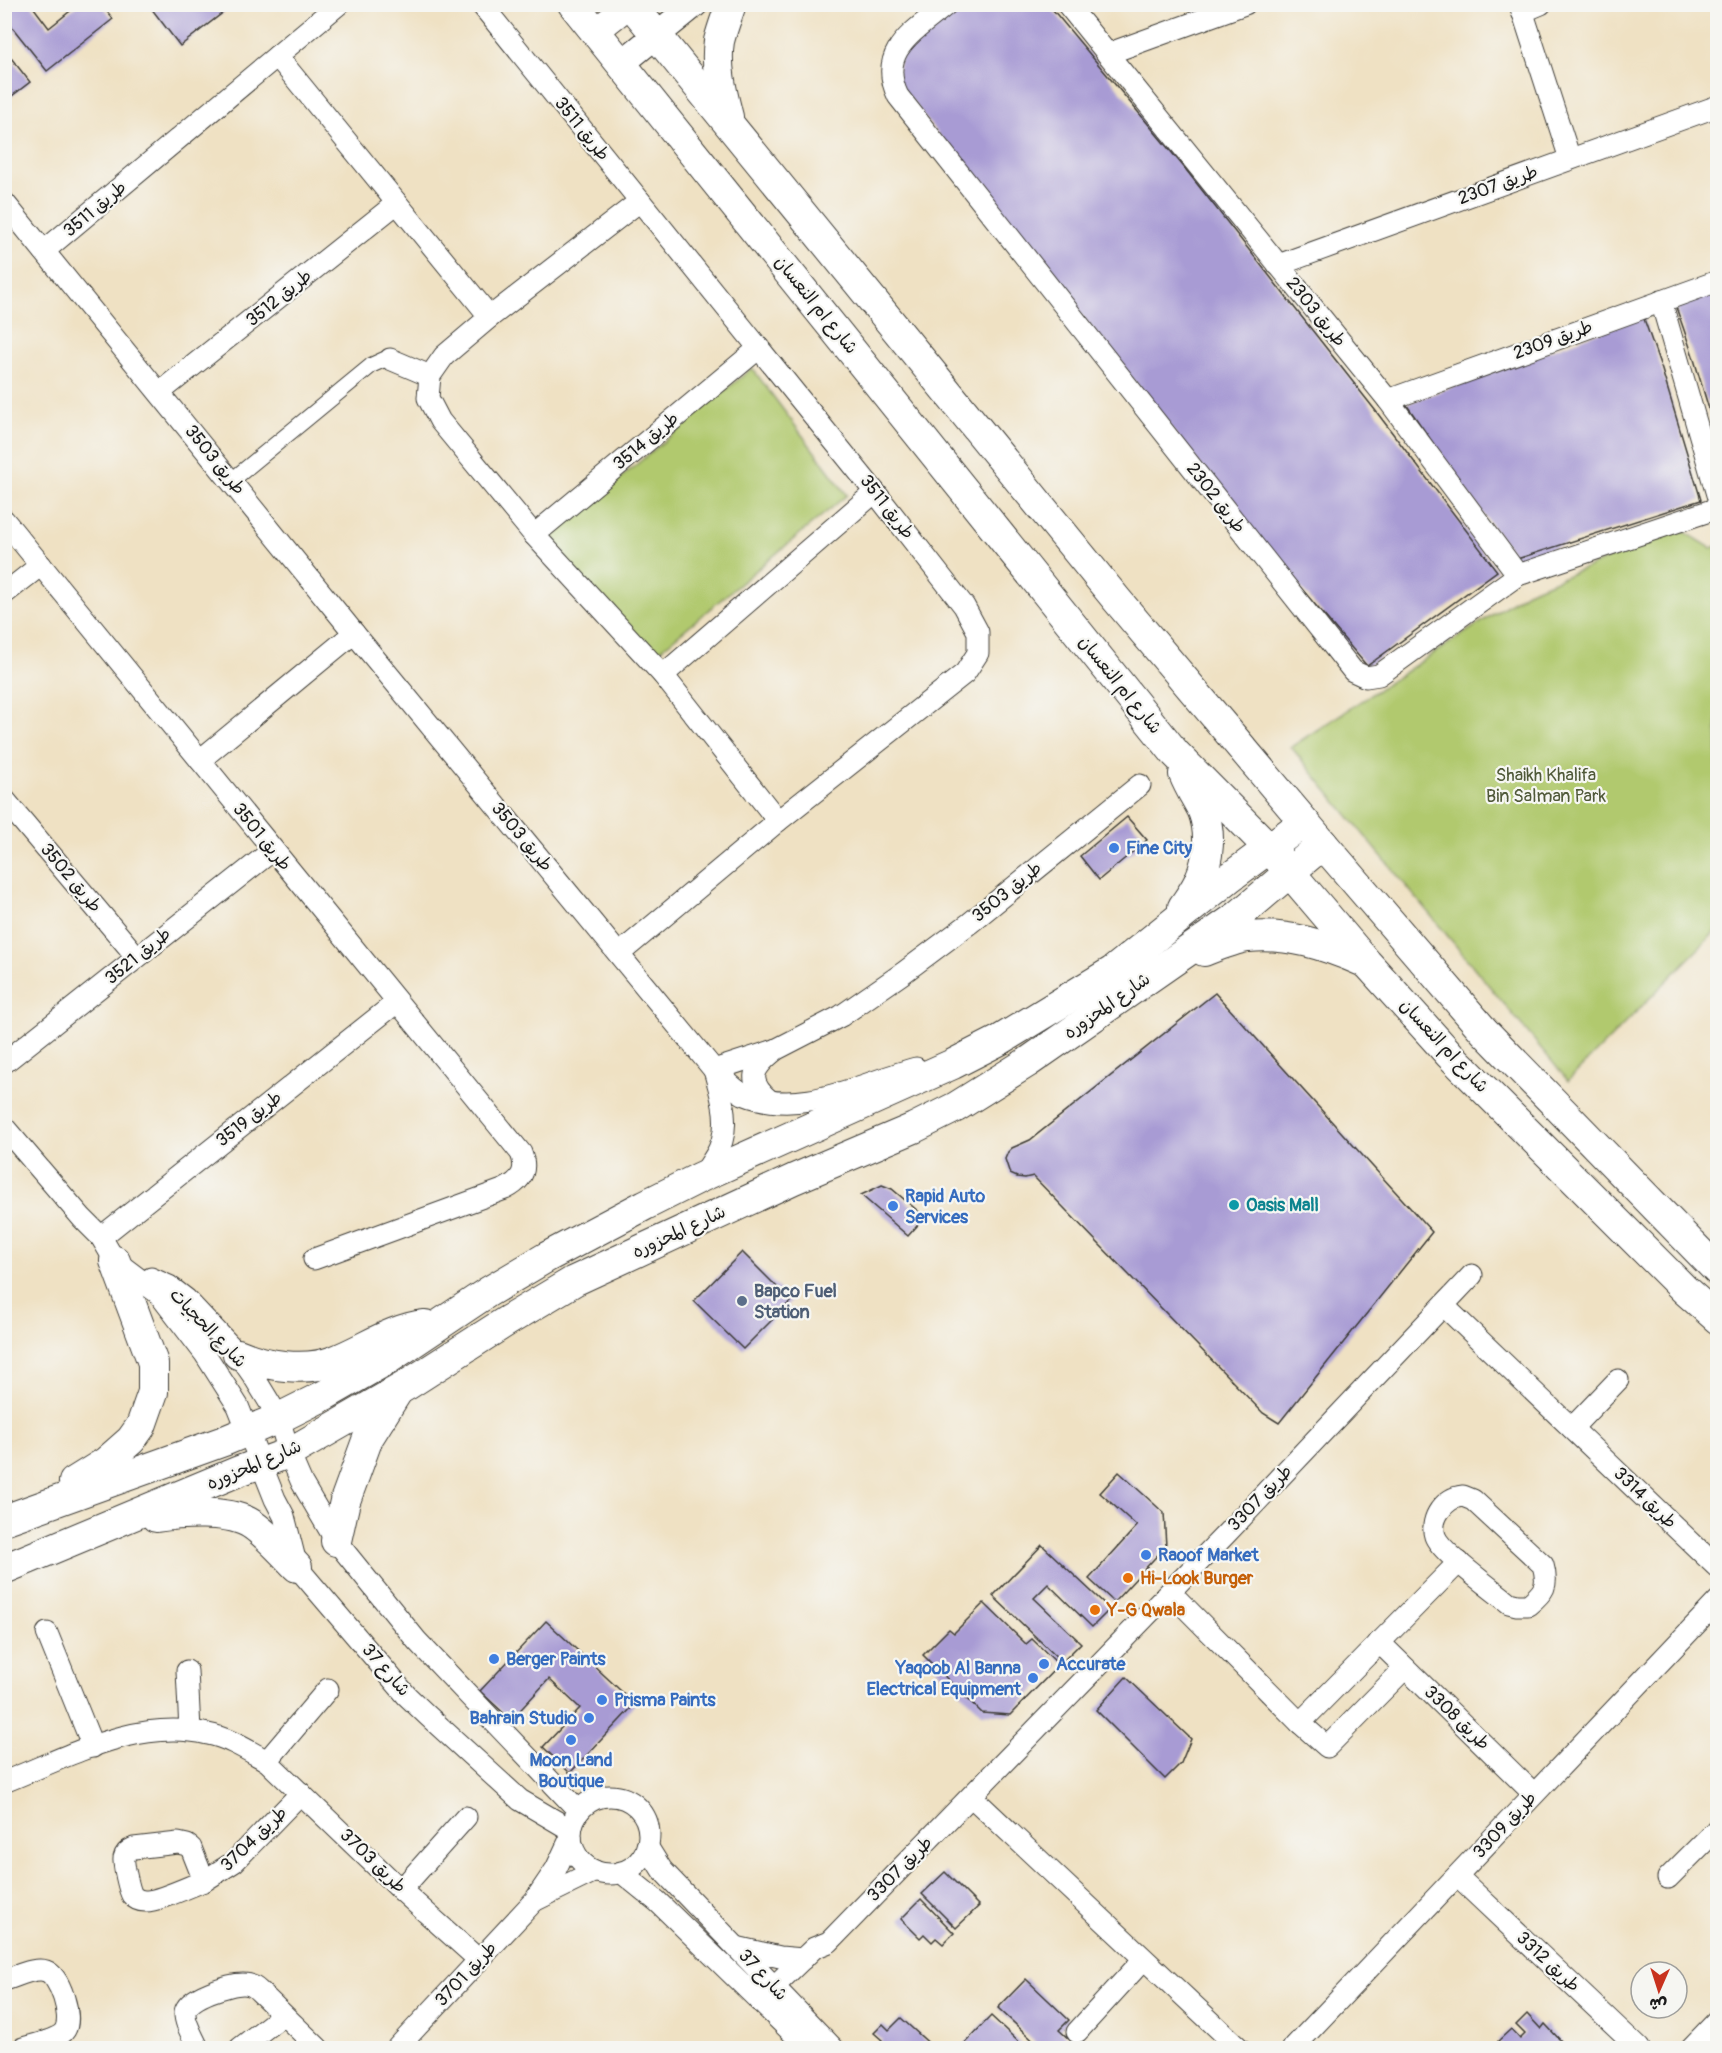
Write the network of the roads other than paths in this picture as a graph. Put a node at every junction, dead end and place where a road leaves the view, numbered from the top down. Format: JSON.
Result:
{"nodes":[{"id":1,"x":339,"y":4,"type":"edge"},
{"id":2,"x":481,"y":4,"type":"edge"},
{"id":3,"x":573,"y":4,"type":"edge"},
{"id":4,"x":630,"y":4,"type":"edge"},
{"id":5,"x":695,"y":4,"type":"edge"},
{"id":6,"x":731,"y":4,"type":"edge"},
{"id":7,"x":947,"y":4,"type":"edge"},
{"id":8,"x":1067,"y":4,"type":"edge"},
{"id":9,"x":1245,"y":4,"type":"edge"},
{"id":10,"x":1528,"y":7,"type":"edge"},
{"id":11,"x":596,"y":31,"type":"junction"},
{"id":12,"x":657,"y":35,"type":"junction"},
{"id":13,"x":1107,"y":54,"type":"junction"},
{"id":14,"x":277,"y":56,"type":"junction"},
{"id":15,"x":622,"y":63,"type":"junction"},
{"id":16,"x":1718,"y":106,"type":"edge"},
{"id":17,"x":729,"y":123,"type":"junction"},
{"id":18,"x":1570,"y":159,"type":"junction"},
{"id":19,"x":640,"y":201,"type":"junction"},
{"id":20,"x":4,"y":202,"type":"edge"},
{"id":21,"x":397,"y":203,"type":"junction"},
{"id":22,"x":44,"y":251,"type":"junction"},
{"id":23,"x":1278,"y":265,"type":"junction"},
{"id":24,"x":1718,"y":281,"type":"edge"},
{"id":25,"x":1661,"y":301,"type":"junction"},
{"id":26,"x":490,"y":317,"type":"junction"},
{"id":27,"x":759,"y":348,"type":"junction"},
{"id":28,"x":390,"y":359,"type":"joint"},
{"id":29,"x":430,"y":376,"type":"junction"},
{"id":30,"x":160,"y":392,"type":"junction"},
{"id":31,"x":1388,"y":400,"type":"junction"},
{"id":32,"x":231,"y":481,"type":"junction"},
{"id":33,"x":875,"y":492,"type":"junction"},
{"id":34,"x":1718,"y":498,"type":"edge"},
{"id":35,"x":1718,"y":508,"type":"edge"},
{"id":36,"x":4,"y":520,"type":"edge"},
{"id":37,"x":534,"y":535,"type":"junction"},
{"id":38,"x":41,"y":565,"type":"junction"},
{"id":39,"x":1518,"y":575,"type":"junction"},
{"id":40,"x":4,"y":594,"type":"edge"},
{"id":41,"x":354,"y":633,"type":"junction"},
{"id":42,"x":663,"y":675,"type":"junction"},
{"id":43,"x":1175,"y":753,"type":"junction"},
{"id":44,"x":200,"y":760,"type":"junction"},
{"id":45,"x":1140,"y":785,"type":"dead end"},
{"id":46,"x":4,"y":800,"type":"edge"},
{"id":47,"x":778,"y":821,"type":"junction"},
{"id":48,"x":1314,"y":833,"type":"junction"},
{"id":49,"x":1270,"y":849,"type":"junction"},
{"id":50,"x":273,"y":850,"type":"junction"},
{"id":51,"x":1289,"y":873,"type":"junction"},
{"id":52,"x":1174,"y":923,"type":"junction"},
{"id":53,"x":619,"y":954,"type":"junction"},
{"id":54,"x":136,"y":957,"type":"junction"},
{"id":55,"x":1367,"y":963,"type":"junction"},
{"id":56,"x":1164,"y":966,"type":"junction"},
{"id":57,"x":397,"y":1002,"type":"junction"},
{"id":58,"x":775,"y":1050,"type":"junction"},
{"id":59,"x":4,"y":1063,"type":"edge"},
{"id":60,"x":953,"y":1064,"type":"junction"},
{"id":61,"x":714,"y":1070,"type":"junction"},
{"id":62,"x":769,"y":1100,"type":"junction"},
{"id":63,"x":4,"y":1127,"type":"edge"},
{"id":64,"x":701,"y":1177,"type":"junction"},
{"id":65,"x":108,"y":1249,"type":"junction"},
{"id":66,"x":314,"y":1259,"type":"dead end"},
{"id":67,"x":1718,"y":1272,"type":"edge"},
{"id":68,"x":1472,"y":1275,"type":"dead end"},
{"id":69,"x":1444,"y":1306,"type":"junction"},
{"id":70,"x":1718,"y":1319,"type":"edge"},
{"id":71,"x":443,"y":1324,"type":"junction"},
{"id":72,"x":238,"y":1354,"type":"junction"},
{"id":73,"x":1618,"y":1380,"type":"dead end"},
{"id":74,"x":399,"y":1389,"type":"junction"},
{"id":75,"x":279,"y":1418,"type":"junction"},
{"id":76,"x":1572,"y":1428,"type":"junction"},
{"id":77,"x":248,"y":1430,"type":"junction"},
{"id":78,"x":289,"y":1453,"type":"junction"},
{"id":79,"x":261,"y":1462,"type":"junction"},
{"id":80,"x":18,"y":1514,"type":"edge"},
{"id":81,"x":115,"y":1525,"type":"junction"},
{"id":82,"x":336,"y":1541,"type":"junction"},
{"id":83,"x":1459,"y":1562,"type":"junction"},
{"id":84,"x":297,"y":1567,"type":"junction"},
{"id":85,"x":1717,"y":1567,"type":"edge"},
{"id":86,"x":4,"y":1569,"type":"edge"},
{"id":87,"x":1170,"y":1592,"type":"junction"},
{"id":88,"x":1718,"y":1601,"type":"edge"},
{"id":89,"x":47,"y":1633,"type":"dead end"},
{"id":90,"x":1379,"y":1642,"type":"junction"},
{"id":91,"x":1405,"y":1668,"type":"junction"},
{"id":92,"x":187,"y":1671,"type":"dead end"},
{"id":93,"x":328,"y":1689,"type":"dead end"},
{"id":94,"x":1300,"y":1723,"type":"junction"},
{"id":95,"x":190,"y":1730,"type":"junction"},
{"id":96,"x":93,"y":1747,"type":"junction"},
{"id":97,"x":267,"y":1761,"type":"junction"},
{"id":98,"x":4,"y":1782,"type":"edge"},
{"id":99,"x":301,"y":1793,"type":"junction"},
{"id":100,"x":1534,"y":1794,"type":"junction"},
{"id":101,"x":972,"y":1797,"type":"junction"},
{"id":102,"x":466,"y":1817,"type":"dead end"},
{"id":103,"x":574,"y":1826,"type":"junction"},
{"id":104,"x":1718,"y":1828,"type":"edge"},
{"id":105,"x":647,"y":1846,"type":"junction"},
{"id":106,"x":595,"y":1872,"type":"junction"},
{"id":107,"x":621,"y":1872,"type":"junction"},
{"id":108,"x":1457,"y":1876,"type":"junction"},
{"id":109,"x":1668,"y":1878,"type":"dead end"},
{"id":110,"x":204,"y":1881,"type":"dead end"},
{"id":111,"x":401,"y":1890,"type":"junction"},
{"id":112,"x":536,"y":1900,"type":"junction"},
{"id":113,"x":829,"y":1942,"type":"junction"},
{"id":114,"x":736,"y":1947,"type":"junction"},
{"id":115,"x":802,"y":1959,"type":"junction"},
{"id":116,"x":479,"y":1960,"type":"junction"},
{"id":117,"x":1143,"y":1960,"type":"junction"},
{"id":118,"x":4,"y":1980,"type":"edge"},
{"id":119,"x":771,"y":1999,"type":"junction"},
{"id":120,"x":283,"y":2015,"type":"junction"},
{"id":121,"x":1718,"y":2020,"type":"edge"},
{"id":122,"x":1077,"y":2032,"type":"dead end"},
{"id":123,"x":23,"y":2049,"type":"edge"},
{"id":124,"x":198,"y":2049,"type":"edge"},
{"id":125,"x":240,"y":2049,"type":"edge"},
{"id":126,"x":318,"y":2049,"type":"edge"},
{"id":127,"x":398,"y":2049,"type":"edge"},
{"id":128,"x":808,"y":2049,"type":"edge"},
{"id":129,"x":833,"y":2049,"type":"edge"},
{"id":130,"x":1239,"y":2049,"type":"edge"},
{"id":131,"x":1293,"y":2049,"type":"edge"},
{"id":132,"x":1640,"y":2049,"type":"edge"},
{"id":133,"x":1691,"y":2049,"type":"edge"}],
"edges":[{"from":1,"to":14,"type":"street","name":"طريق 3511"},
{"from":2,"to":19,"type":"street","name":"طريق 3511"},
{"from":3,"to":11,"type":"main road","name":"شارع ام النعسان"},
{"from":4,"to":11,"type":"street"},
{"from":4,"to":12,"type":"main road"},
{"from":5,"to":12,"type":"street"},
{"from":6,"to":17,"type":"main road"},
{"from":7,"to":39,"type":"street","name":"طريق 2302"},
{"from":8,"to":13,"type":"street","name":"طريق 2303"},
{"from":9,"to":13,"type":"street"},
{"from":10,"to":18,"type":"street"},
{"from":11,"to":15,"type":"main road","name":"شارع ام النعسان"},
{"from":12,"to":15,"type":"street"},
{"from":12,"to":17,"type":"main road"},
{"from":13,"to":23,"type":"street","name":"طريق 2303"},
{"from":14,"to":21,"type":"street"},
{"from":14,"to":22,"type":"street","name":"طريق 3511"},
{"from":15,"to":43,"type":"main road","name":"شارع ام النعسان"},
{"from":16,"to":18,"type":"street","name":"طريق 2307"},
{"from":17,"to":48,"type":"main road"},
{"from":18,"to":23,"type":"street","name":"طريق 2307"},
{"from":19,"to":26,"type":"street"},
{"from":19,"to":27,"type":"street","name":"طريق 3511"},
{"from":20,"to":22,"type":"street","name":"طريق 3503"},
{"from":21,"to":26,"type":"street"},
{"from":21,"to":30,"type":"street","name":"طريق 3512"},
{"from":22,"to":30,"type":"street","name":"طريق 3503"},
{"from":23,"to":31,"type":"street","name":"طريق 2303"},
{"from":24,"to":25,"type":"street","name":"طريق 2309"},
{"from":25,"to":31,"type":"street","name":"طريق 2309"},
{"from":25,"to":34,"type":"street"},
{"from":26,"to":29,"type":"street"},
{"from":27,"to":33,"type":"street","name":"طريق 3511"},
{"from":27,"to":37,"type":"street","name":"طريق 3514"},
{"from":28,"to":29,"type":"street"},
{"from":28,"to":32,"type":"street"},
{"from":29,"to":37,"type":"street"},
{"from":30,"to":32,"type":"street","name":"طريق 3503"},
{"from":31,"to":39,"type":"street","name":"طريق 2303"},
{"from":32,"to":41,"type":"street","name":"طريق 3503"},
{"from":33,"to":42,"type":"street"},
{"from":33,"to":47,"type":"street","name":"طريق 3511"},
{"from":35,"to":39,"type":"street","name":"طريق 2302"},
{"from":36,"to":38,"type":"street","name":"طريق 3501"},
{"from":37,"to":42,"type":"street"},
{"from":38,"to":40,"type":"street"},
{"from":38,"to":44,"type":"street","name":"طريق 3501"},
{"from":41,"to":44,"type":"street"},
{"from":41,"to":53,"type":"street","name":"طريق 3503"},
{"from":42,"to":47,"type":"street"},
{"from":43,"to":49,"type":"main road","name":"شارع ام النعسان"},
{"from":43,"to":52,"type":"main road"},
{"from":44,"to":50,"type":"street","name":"طريق 3501"},
{"from":45,"to":58,"type":"street","name":"طريق 3503"},
{"from":46,"to":54,"type":"street","name":"طريق 3502"},
{"from":47,"to":53,"type":"street","name":"طريق 3511"},
{"from":48,"to":49,"type":"main road","name":"شارع المحزوره"},
{"from":48,"to":51,"type":"main road","name":"شارع المحزوره"},
{"from":48,"to":67,"type":"main road"},
{"from":49,"to":51,"type":"main road","name":"شارع ام النعسان"},
{"from":49,"to":52,"type":"main road","name":"شارع المحزوره"},
{"from":50,"to":54,"type":"street","name":"طريق 3521"},
{"from":50,"to":57,"type":"street","name":"طريق 3501"},
{"from":51,"to":55,"type":"main road","name":"شارع ام النعسان"},
{"from":51,"to":56,"type":"main road","name":"شارع المحزوره"},
{"from":52,"to":60,"type":"main road","name":"شارع المحزوره"},
{"from":53,"to":61,"type":"street","name":"طريق 3503"},
{"from":54,"to":59,"type":"street","name":"طريق 3521"},
{"from":55,"to":56,"type":"main road"},
{"from":55,"to":70,"type":"main road","name":"شارع ام النعسان"},
{"from":56,"to":74,"type":"main road","name":"شارع المحزوره"},
{"from":57,"to":65,"type":"street","name":"طريق 3519"},
{"from":57,"to":66,"type":"street","name":"طريق 3501"},
{"from":58,"to":61,"type":"street","name":"طريق 3503"},
{"from":58,"to":62,"type":"street"},
{"from":60,"to":62,"type":"street"},
{"from":60,"to":64,"type":"main road","name":"شارع المحزوره"},
{"from":61,"to":62,"type":"street"},
{"from":61,"to":64,"type":"street"},
{"from":63,"to":65,"type":"street","name":"شارع الحجيات"},
{"from":64,"to":71,"type":"main road","name":"شارع المحزوره"},
{"from":65,"to":72,"type":"street","name":"شارع الحجيات"},
{"from":65,"to":77,"type":"street","name":"شارع الحجيات"},
{"from":65,"to":80,"type":"main road"},
{"from":68,"to":69,"type":"street","name":"طريق 3307"},
{"from":69,"to":76,"type":"street","name":"طريق 3314"},
{"from":69,"to":87,"type":"street","name":"طريق 3307"},
{"from":71,"to":72,"type":"main road"},
{"from":71,"to":75,"type":"main road","name":"شارع المحزوره"},
{"from":72,"to":75,"type":"street","name":"شارع الحجيات"},
{"from":73,"to":76,"type":"street"},
{"from":74,"to":78,"type":"main road","name":"شارع المحزوره"},
{"from":74,"to":82,"type":"main road"},
{"from":75,"to":77,"type":"main road","name":"شارع المحزوره"},
{"from":75,"to":78,"type":"street","name":"شارع الحجيات"},
{"from":76,"to":85,"type":"street","name":"طريق 3314"},
{"from":77,"to":79,"type":"street","name":"شارع الحجيات"},
{"from":77,"to":80,"type":"main road","name":"شارع المحزوره"},
{"from":78,"to":79,"type":"main road","name":"شارع المحزوره"},
{"from":78,"to":82,"type":"street","name":"شارع الحجيات"},
{"from":79,"to":81,"type":"main road","name":"شارع المحزوره"},
{"from":79,"to":84,"type":"street","name":"شارع 37"},
{"from":81,"to":84,"type":"main road"},
{"from":81,"to":86,"type":"main road","name":"شارع المحزوره"},
{"from":82,"to":103,"type":"street","name":"شارع الحجيات"},
{"from":83,"to":83,"type":"street"},
{"from":83,"to":90,"type":"street"},
{"from":84,"to":103,"type":"street","name":"شارع 37"},
{"from":87,"to":94,"type":"street"},
{"from":87,"to":101,"type":"street","name":"طريق 3307"},
{"from":88,"to":100,"type":"street","name":"طريق 3309"},
{"from":89,"to":96,"type":"street"},
{"from":90,"to":91,"type":"street","name":"طريق 3308"},
{"from":90,"to":94,"type":"street"},
{"from":91,"to":94,"type":"street"},
{"from":91,"to":100,"type":"street","name":"طريق 3308"},
{"from":92,"to":95,"type":"street"},
{"from":93,"to":97,"type":"street"},
{"from":95,"to":96,"type":"street","name":"طريق 3703"},
{"from":95,"to":97,"type":"street","name":"طريق 3703"},
{"from":96,"to":98,"type":"street","name":"طريق 3703"},
{"from":97,"to":99,"type":"street","name":"طريق 3703"},
{"from":99,"to":110,"type":"street","name":"طريق 3704"},
{"from":99,"to":111,"type":"street","name":"طريق 3703"},
{"from":100,"to":108,"type":"street","name":"طريق 3309"},
{"from":101,"to":113,"type":"street","name":"طريق 3307"},
{"from":101,"to":117,"type":"street"},
{"from":102,"to":111,"type":"street"},
{"from":103,"to":105,"type":"street"},
{"from":103,"to":106,"type":"street"},
{"from":103,"to":112,"type":"street","name":"طريق 3701"},
{"from":104,"to":109,"type":"street"},
{"from":105,"to":107,"type":"street"},
{"from":105,"to":114,"type":"street","name":"شارع 37"},
{"from":106,"to":107,"type":"street"},
{"from":106,"to":112,"type":"street","name":"طريق 3701"},
{"from":107,"to":119,"type":"street","name":"شارع 37"},
{"from":108,"to":131,"type":"street","name":"طريق 3309"},
{"from":108,"to":132,"type":"street","name":"طريق 3312"},
{"from":111,"to":116,"type":"street","name":"طريق 3703"},
{"from":112,"to":116,"type":"street","name":"طريق 3701"},
{"from":113,"to":115,"type":"street","name":"طريق 3307"},
{"from":113,"to":119,"type":"street","name":"طريق 3307"},
{"from":114,"to":115,"type":"street"},
{"from":114,"to":119,"type":"street","name":"شارع 37"},
{"from":115,"to":119,"type":"street","name":"طريق 3307"},
{"from":116,"to":127,"type":"street","name":"طريق 3701"},
{"from":117,"to":122,"type":"street"},
{"from":117,"to":130,"type":"street"},
{"from":118,"to":123,"type":"street"},
{"from":119,"to":128,"type":"street","name":"شارع 37"},
{"from":119,"to":129,"type":"street","name":"شارع 37"},
{"from":120,"to":124,"type":"street"},
{"from":120,"to":125,"type":"street"},
{"from":120,"to":126,"type":"street"},
{"from":121,"to":133,"type":"street"}]}
